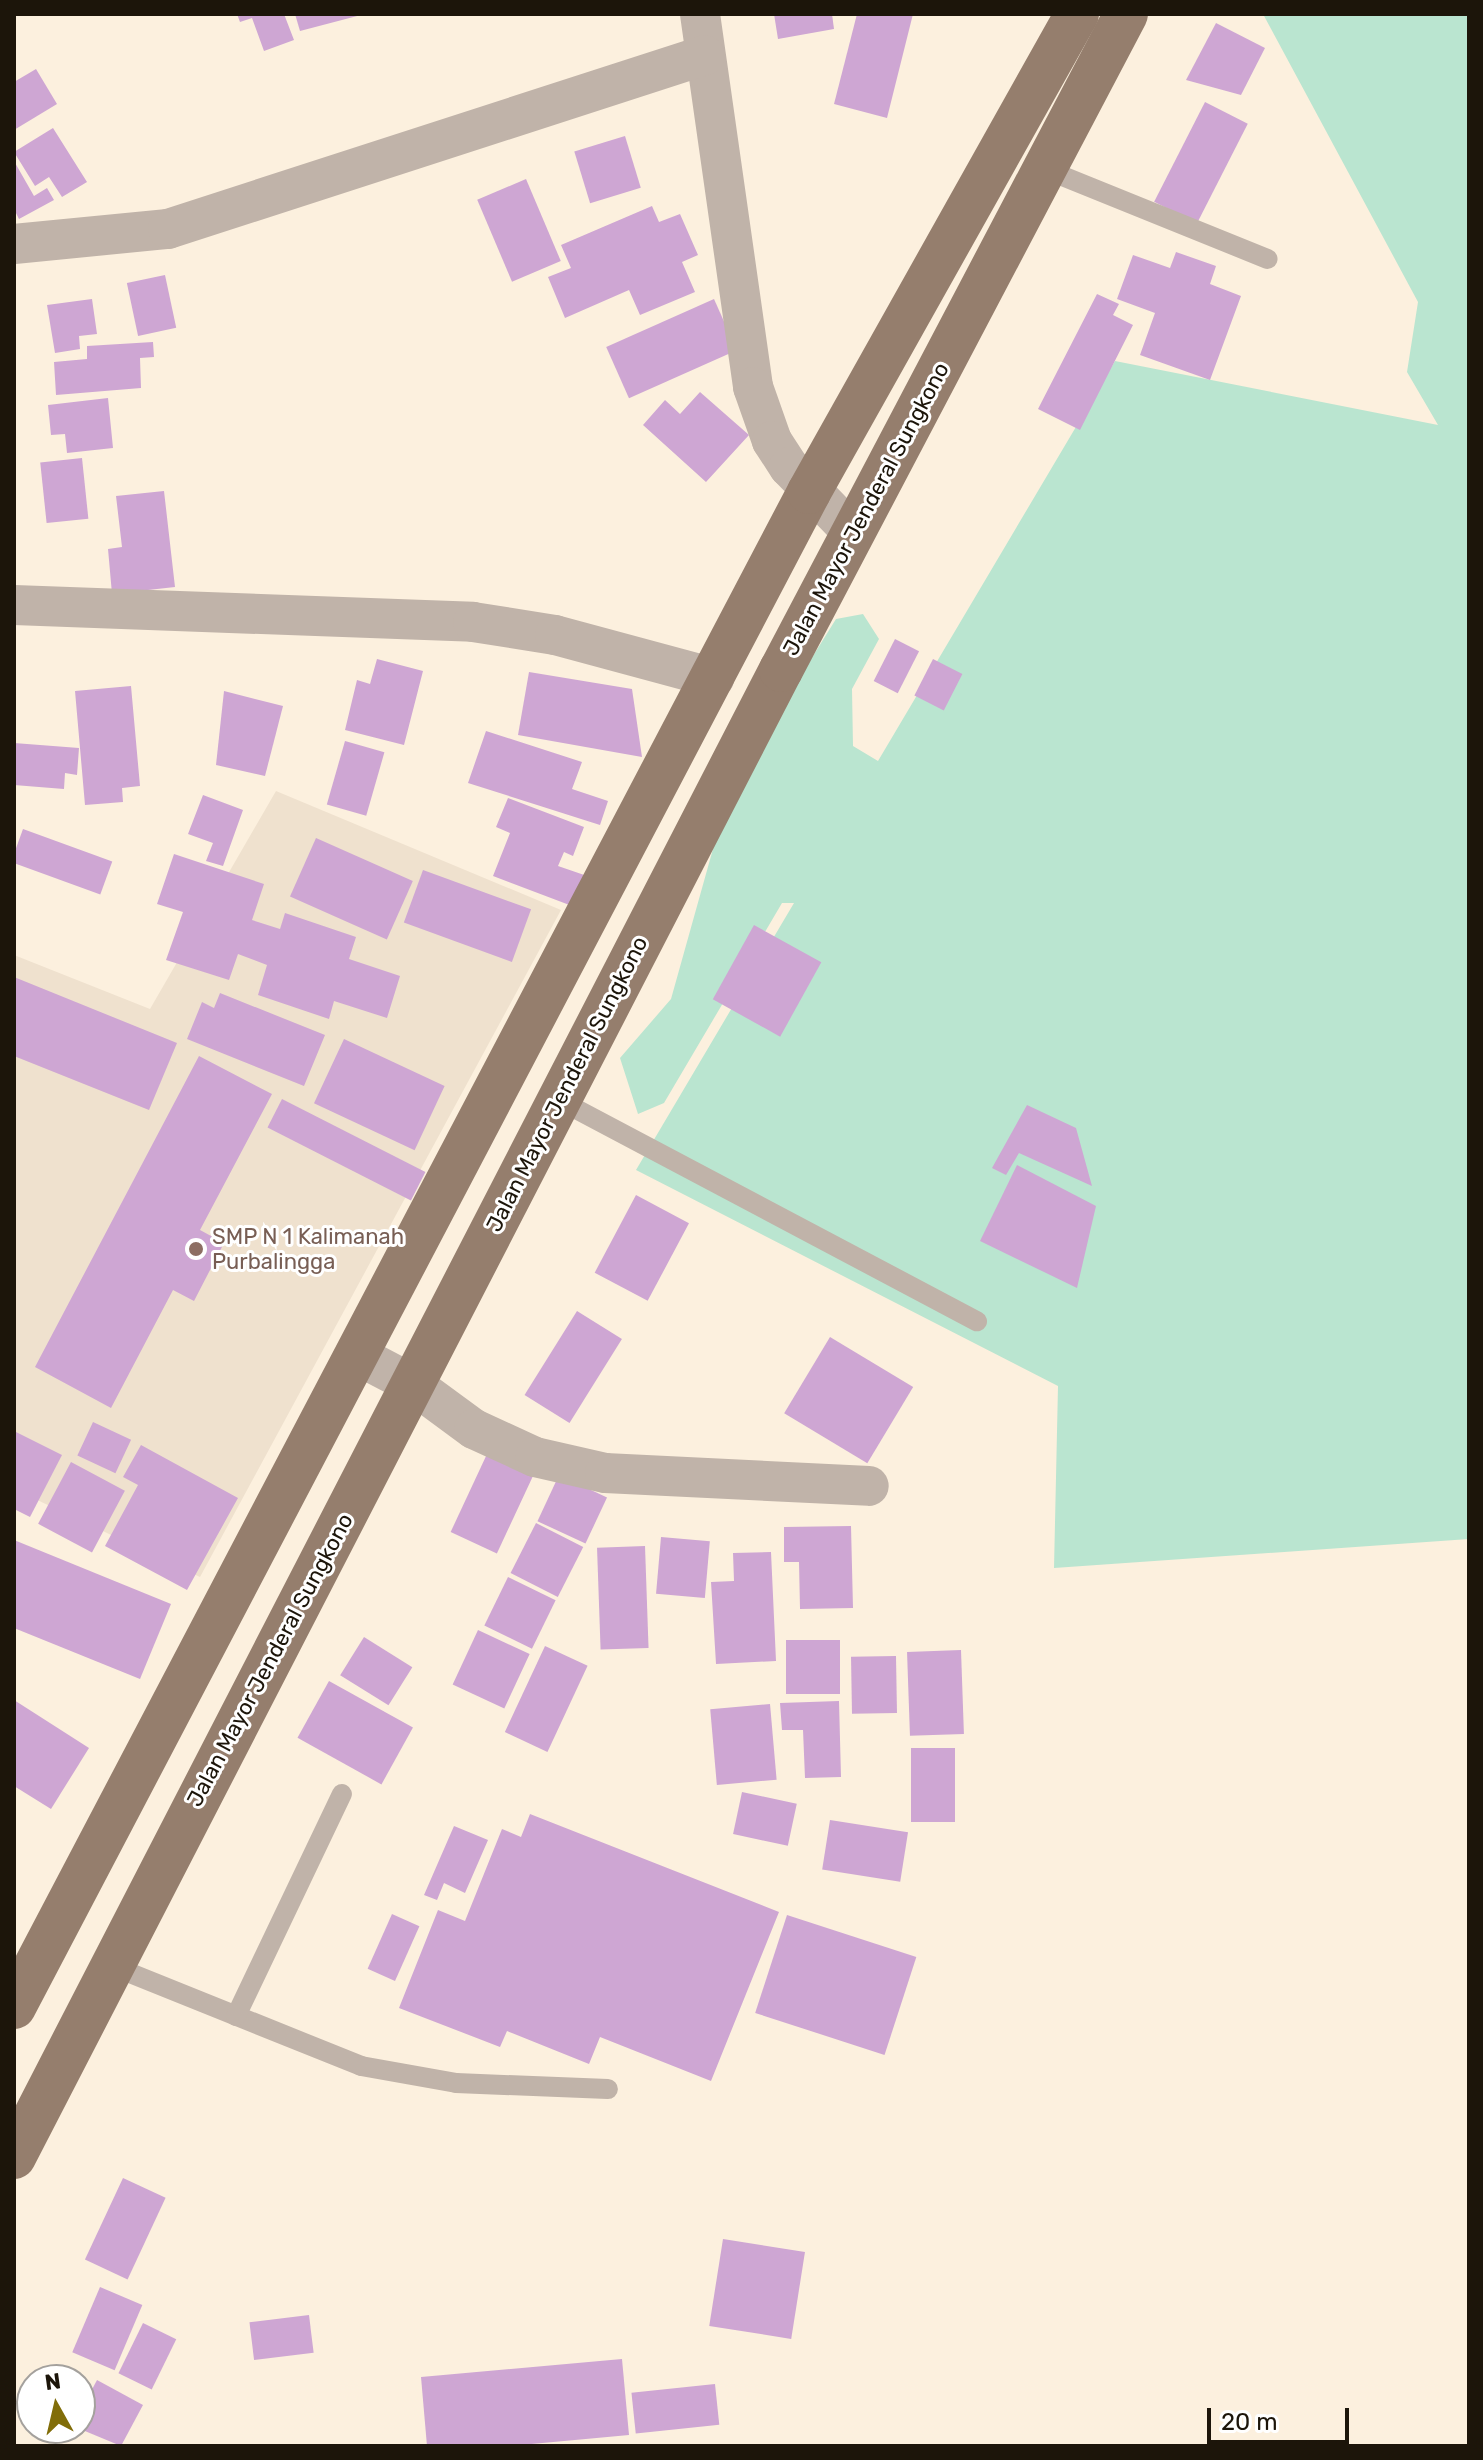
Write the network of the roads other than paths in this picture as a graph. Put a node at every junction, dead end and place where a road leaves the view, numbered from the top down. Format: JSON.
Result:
{"nodes":[{"id":1,"x":700,"y":14,"type":"edge"},
{"id":2,"x":1077,"y":14,"type":"edge"},
{"id":3,"x":1126,"y":14,"type":"edge"},
{"id":4,"x":705,"y":55,"type":"junction"},
{"id":5,"x":1045,"y":169,"type":"junction"},
{"id":6,"x":14,"y":244,"type":"edge"},
{"id":7,"x":1268,"y":259,"type":"dead end"},
{"id":8,"x":809,"y":492,"type":"junction"},
{"id":9,"x":854,"y":534,"type":"junction"},
{"id":10,"x":14,"y":605,"type":"edge"},
{"id":11,"x":714,"y":678,"type":"junction"},
{"id":12,"x":526,"y":1032,"type":"junction"},
{"id":13,"x":580,"y":1059,"type":"junction"},
{"id":14,"x":559,"y":1100,"type":"junction"},
{"id":15,"x":977,"y":1321,"type":"dead end"},
{"id":16,"x":355,"y":1354,"type":"junction"},
{"id":17,"x":414,"y":1385,"type":"junction"},
{"id":18,"x":869,"y":1486,"type":"dead end"},
{"id":19,"x":342,"y":1794,"type":"dead end"},
{"id":20,"x":110,"y":1965,"type":"junction"},
{"id":21,"x":14,"y":2007,"type":"edge"},
{"id":22,"x":236,"y":2016,"type":"junction"},
{"id":23,"x":608,"y":2089,"type":"dead end"},
{"id":24,"x":14,"y":2157,"type":"edge"}],
"edges":[{"from":1,"to":4,"type":"street"},
{"from":2,"to":8,"type":"main road"},
{"from":3,"to":5,"type":"main road","name":"Jalan Mayor Jenderal Sungkono"},
{"from":4,"to":6,"type":"street"},
{"from":4,"to":8,"type":"street"},
{"from":5,"to":7,"type":"lane"},
{"from":5,"to":9,"type":"main road","name":"Jalan Mayor Jenderal Sungkono"},
{"from":8,"to":9,"type":"street"},
{"from":8,"to":11,"type":"main road"},
{"from":9,"to":13,"type":"main road","name":"Jalan Mayor Jenderal Sungkono"},
{"from":10,"to":11,"type":"street"},
{"from":11,"to":12,"type":"main road"},
{"from":12,"to":13,"type":"main road"},
{"from":12,"to":16,"type":"main road"},
{"from":13,"to":14,"type":"main road","name":"Jalan Mayor Jenderal Sungkono"},
{"from":14,"to":15,"type":"lane"},
{"from":14,"to":17,"type":"main road","name":"Jalan Mayor Jenderal Sungkono"},
{"from":16,"to":17,"type":"street"},
{"from":16,"to":21,"type":"main road"},
{"from":17,"to":18,"type":"street"},
{"from":17,"to":20,"type":"main road","name":"Jalan Mayor Jenderal Sungkono"},
{"from":19,"to":22,"type":"lane"},
{"from":20,"to":22,"type":"lane"},
{"from":20,"to":24,"type":"main road","name":"Jalan Mayor Jenderal Sungkono"},
{"from":22,"to":23,"type":"lane"}]}
